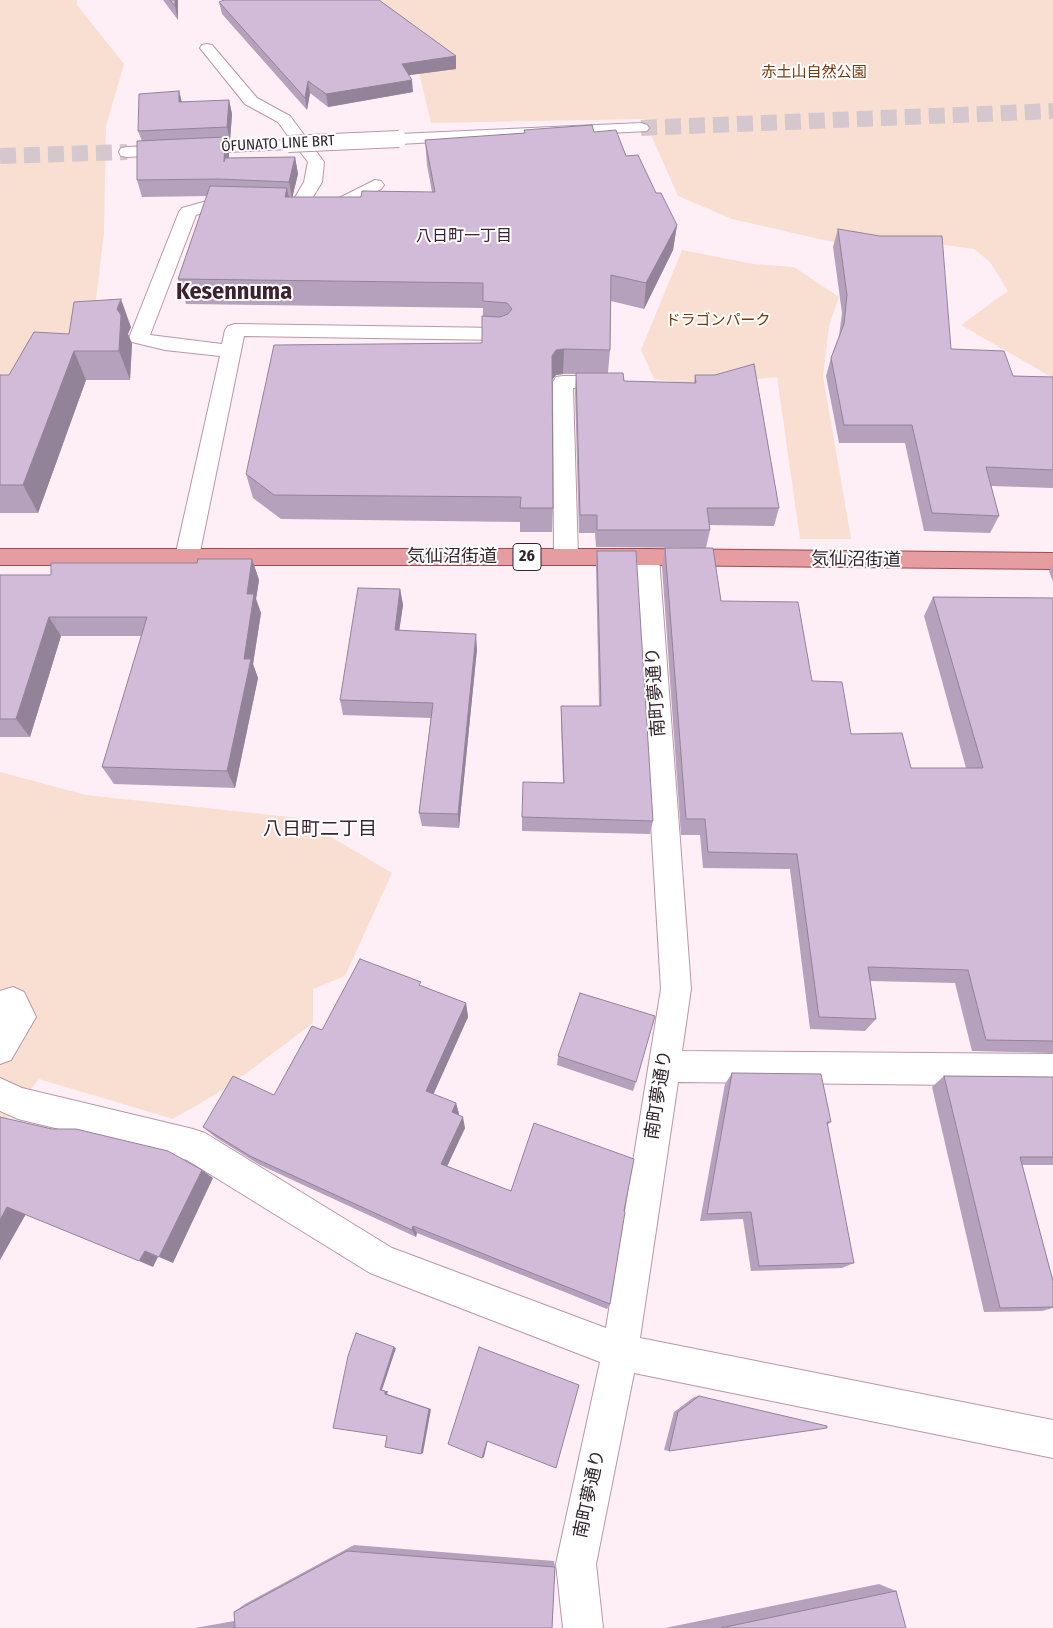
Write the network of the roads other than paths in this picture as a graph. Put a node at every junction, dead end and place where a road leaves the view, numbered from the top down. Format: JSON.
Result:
{"nodes":[{"id":1,"x":207,"y":48,"type":"dead end"},
{"id":2,"x":641,"y":128,"type":"tunnel mouth"},
{"id":3,"x":127,"y":152,"type":"tunnel mouth"},
{"id":4,"x":375,"y":185,"type":"dead end"},
{"id":5,"x":261,"y":205,"type":"edge"},
{"id":6,"x":280,"y":206,"type":"edge"},
{"id":7,"x":299,"y":206,"type":"junction"},
{"id":8,"x":500,"y":334,"type":"edge"},
{"id":9,"x":230,"y":351,"type":"junction"},
{"id":10,"x":632,"y":382,"type":"edge"},
{"id":11,"x":0,"y":557,"type":"edge"},
{"id":12,"x":187,"y":557,"type":"junction"},
{"id":13,"x":566,"y":557,"type":"junction"},
{"id":14,"x":647,"y":557,"type":"junction"},
{"id":15,"x":1053,"y":561,"type":"edge"},
{"id":16,"x":0,"y":1006,"type":"edge"},
{"id":17,"x":0,"y":1050,"type":"edge"},
{"id":18,"x":664,"y":1066,"type":"junction"},
{"id":19,"x":1053,"y":1070,"type":"edge"},
{"id":20,"x":0,"y":1094,"type":"edge"},
{"id":21,"x":620,"y":1352,"type":"junction"},
{"id":22,"x":1053,"y":1439,"type":"edge"},
{"id":23,"x":583,"y":1628,"type":"edge"}],
"edges":[{"from":1,"to":7,"type":"street"},
{"from":2,"to":3,"type":"street","name":"ŌFUNATO LINE BRT","bridge":true},
{"from":4,"to":7,"type":"street"},
{"from":5,"to":9,"type":"street"},
{"from":6,"to":7,"type":"street"},
{"from":8,"to":9,"type":"street"},
{"from":9,"to":12,"type":"street"},
{"from":10,"to":13,"type":"street"},
{"from":11,"to":12,"type":"main road","name":"気仙沼街道","number":"26"},
{"from":12,"to":13,"type":"main road","name":"気仙沼街道","number":"26"},
{"from":13,"to":14,"type":"main road","name":"気仙沼街道","number":"26"},
{"from":14,"to":15,"type":"main road","name":"気仙沼街道","number":"26"},
{"from":14,"to":18,"type":"street","name":"南町夢通り"},
{"from":16,"to":17,"type":"street"},
{"from":18,"to":19,"type":"street"},
{"from":18,"to":21,"type":"street","name":"南町夢通り"},
{"from":20,"to":21,"type":"street"},
{"from":21,"to":22,"type":"street"},
{"from":21,"to":23,"type":"street","name":"南町夢通り"}]}
